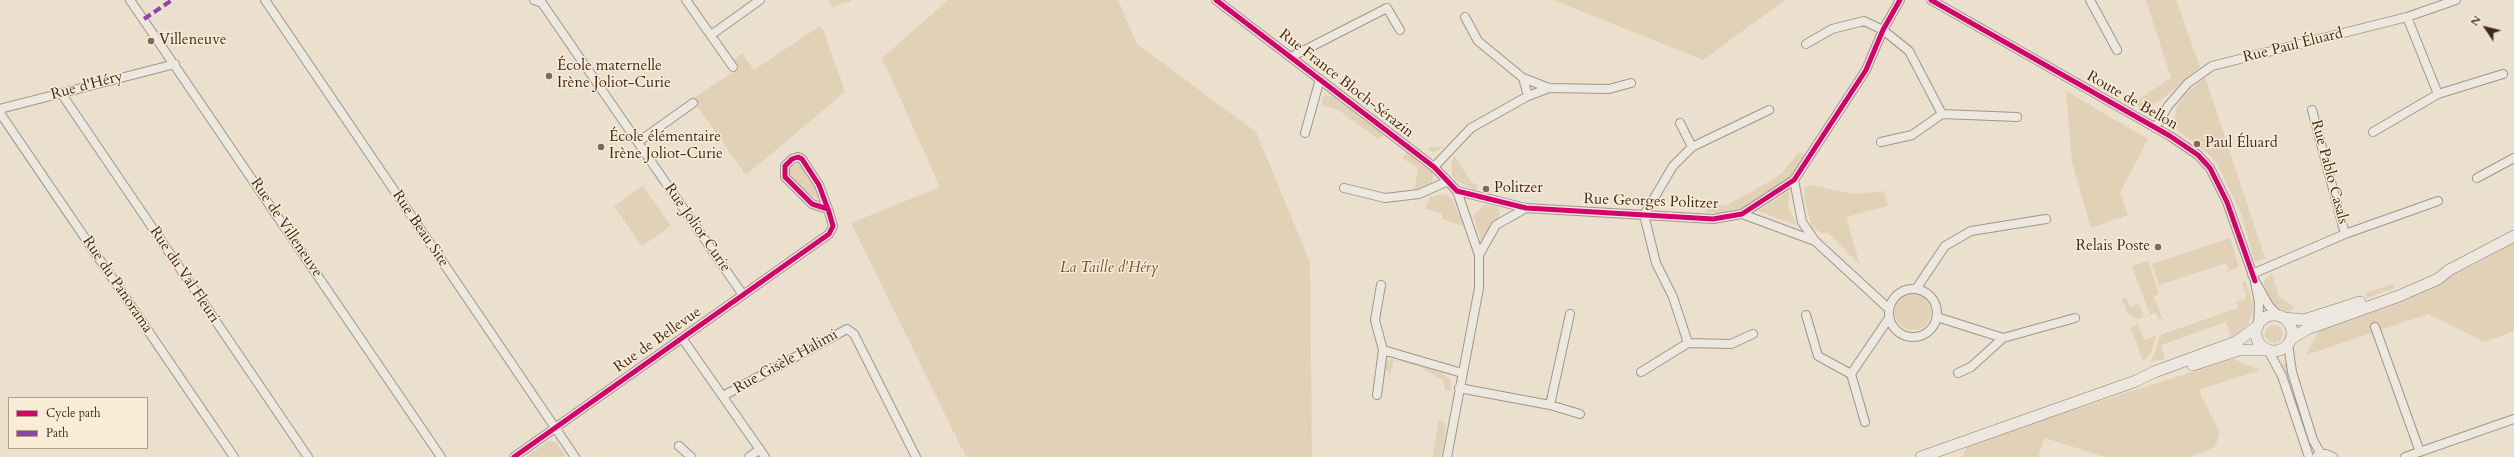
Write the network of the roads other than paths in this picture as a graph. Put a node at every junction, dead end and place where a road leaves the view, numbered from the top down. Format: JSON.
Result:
{"nodes":[{"id":1,"x":130,"y":0,"type":"edge"},
{"id":2,"x":265,"y":0,"type":"edge"},
{"id":3,"x":534,"y":0,"type":"edge"},
{"id":4,"x":686,"y":0,"type":"edge"},
{"id":5,"x":760,"y":0,"type":"edge"},
{"id":6,"x":1216,"y":0,"type":"edge"},
{"id":7,"x":1900,"y":0,"type":"edge"},
{"id":8,"x":1931,"y":0,"type":"edge"},
{"id":9,"x":2090,"y":0,"type":"edge"},
{"id":10,"x":2456,"y":0,"type":"edge"},
{"id":11,"x":2441,"y":2,"type":"edge"},
{"id":12,"x":1465,"y":17,"type":"dead end"},
{"id":13,"x":2407,"y":17,"type":"junction"},
{"id":14,"x":1400,"y":30,"type":"dead end"},
{"id":15,"x":1883,"y":30,"type":"junction"},
{"id":16,"x":711,"y":35,"type":"junction"},
{"id":17,"x":1806,"y":44,"type":"dead end"},
{"id":18,"x":2117,"y":50,"type":"dead end"},
{"id":19,"x":1291,"y":57,"type":"junction"},
{"id":20,"x":175,"y":64,"type":"junction"},
{"id":21,"x":733,"y":67,"type":"dead end"},
{"id":22,"x":2503,"y":74,"type":"dead end"},
{"id":23,"x":1523,"y":78,"type":"junction"},
{"id":24,"x":1320,"y":79,"type":"junction"},
{"id":25,"x":1631,"y":83,"type":"dead end"},
{"id":26,"x":1549,"y":88,"type":"junction"},
{"id":27,"x":61,"y":93,"type":"junction"},
{"id":28,"x":2438,"y":94,"type":"junction"},
{"id":29,"x":1528,"y":96,"type":"junction"},
{"id":30,"x":692,"y":103,"type":"dead end"},
{"id":31,"x":0,"y":109,"type":"edge"},
{"id":32,"x":1769,"y":110,"type":"dead end"},
{"id":33,"x":2312,"y":110,"type":"dead end"},
{"id":34,"x":0,"y":112,"type":"edge"},
{"id":35,"x":1942,"y":114,"type":"junction"},
{"id":36,"x":2017,"y":117,"type":"dead end"},
{"id":37,"x":1680,"y":123,"type":"dead end"},
{"id":38,"x":2155,"y":128,"type":"junction"},
{"id":39,"x":2373,"y":132,"type":"dead end"},
{"id":40,"x":1305,"y":133,"type":"dead end"},
{"id":41,"x":638,"y":142,"type":"junction"},
{"id":42,"x":1881,"y":142,"type":"dead end"},
{"id":43,"x":1692,"y":147,"type":"junction"},
{"id":44,"x":2514,"y":158,"type":"edge"},
{"id":45,"x":1434,"y":167,"type":"junction"},
{"id":46,"x":2477,"y":178,"type":"dead end"},
{"id":47,"x":1794,"y":180,"type":"junction"},
{"id":48,"x":1446,"y":182,"type":"junction"},
{"id":49,"x":1344,"y":188,"type":"dead end"},
{"id":50,"x":1457,"y":191,"type":"junction"},
{"id":51,"x":2438,"y":201,"type":"dead end"},
{"id":52,"x":1526,"y":208,"type":"junction"},
{"id":53,"x":828,"y":209,"type":"junction"},
{"id":54,"x":1742,"y":214,"type":"junction"},
{"id":55,"x":1644,"y":215,"type":"junction"},
{"id":56,"x":2046,"y":219,"type":"dead end"},
{"id":57,"x":2345,"y":234,"type":"junction"},
{"id":58,"x":2514,"y":236,"type":"edge"},
{"id":59,"x":1815,"y":241,"type":"junction"},
{"id":60,"x":1479,"y":255,"type":"junction"},
{"id":61,"x":2449,"y":270,"type":"junction"},
{"id":62,"x":2253,"y":278,"type":"junction"},
{"id":63,"x":1381,"y":285,"type":"dead end"},
{"id":64,"x":1916,"y":289,"type":"junction"},
{"id":65,"x":743,"y":295,"type":"junction"},
{"id":66,"x":1889,"y":313,"type":"junction"},
{"id":67,"x":1570,"y":314,"type":"dead end"},
{"id":68,"x":1806,"y":315,"type":"dead end"},
{"id":69,"x":1937,"y":317,"type":"junction"},
{"id":70,"x":2282,"y":317,"type":"junction"},
{"id":71,"x":2075,"y":318,"type":"dead end"},
{"id":72,"x":2258,"y":326,"type":"junction"},
{"id":73,"x":2375,"y":327,"type":"dead end"},
{"id":74,"x":1753,"y":334,"type":"dead end"},
{"id":75,"x":682,"y":338,"type":"junction"},
{"id":76,"x":2003,"y":338,"type":"junction"},
{"id":77,"x":2290,"y":342,"type":"junction"},
{"id":78,"x":1688,"y":343,"type":"junction"},
{"id":79,"x":1383,"y":350,"type":"junction"},
{"id":80,"x":2268,"y":350,"type":"junction"},
{"id":81,"x":1641,"y":372,"type":"dead end"},
{"id":82,"x":1462,"y":373,"type":"junction"},
{"id":83,"x":1958,"y":373,"type":"dead end"},
{"id":84,"x":1851,"y":374,"type":"junction"},
{"id":85,"x":2136,"y":381,"type":"junction"},
{"id":86,"x":1460,"y":388,"type":"junction"},
{"id":87,"x":1377,"y":395,"type":"dead end"},
{"id":88,"x":723,"y":396,"type":"junction"},
{"id":89,"x":1550,"y":405,"type":"junction"},
{"id":90,"x":1580,"y":414,"type":"dead end"},
{"id":91,"x":2514,"y":419,"type":"edge"},
{"id":92,"x":1865,"y":422,"type":"dead end"},
{"id":93,"x":555,"y":428,"type":"junction"},
{"id":94,"x":679,"y":446,"type":"dead end"},
{"id":95,"x":760,"y":450,"type":"junction"},
{"id":96,"x":2420,"y":452,"type":"junction"},
{"id":97,"x":1944,"y":454,"type":"edge"},
{"id":98,"x":2321,"y":454,"type":"junction"},
{"id":99,"x":234,"y":457,"type":"edge"},
{"id":100,"x":308,"y":457,"type":"edge"},
{"id":101,"x":441,"y":457,"type":"edge"},
{"id":102,"x":514,"y":457,"type":"edge"},
{"id":103,"x":575,"y":457,"type":"edge"},
{"id":104,"x":691,"y":457,"type":"edge"},
{"id":105,"x":749,"y":457,"type":"edge"},
{"id":106,"x":765,"y":457,"type":"edge"},
{"id":107,"x":916,"y":457,"type":"edge"},
{"id":108,"x":1447,"y":457,"type":"edge"},
{"id":109,"x":1921,"y":457,"type":"edge"},
{"id":110,"x":2309,"y":457,"type":"edge"},
{"id":111,"x":2313,"y":457,"type":"edge"},
{"id":112,"x":2333,"y":457,"type":"edge"},
{"id":113,"x":2405,"y":457,"type":"edge"}],
"edges":[{"from":1,"to":20,"type":"street","name":"Rue de Villeneuve"},
{"from":2,"to":93,"type":"street","name":"Rue Beau Site"},
{"from":3,"to":41,"type":"street","name":"Rue Joliot Curie"},
{"from":4,"to":16,"type":"street"},
{"from":5,"to":16,"type":"street"},
{"from":6,"to":19,"type":"street","name":"Rue France Bloch-Sérazin"},
{"from":7,"to":15,"type":"street","name":"Rue Georges Politzer"},
{"from":8,"to":38,"type":"street","name":"Route de Bellon"},
{"from":9,"to":18,"type":"street"},
{"from":10,"to":11,"type":"street","name":"Rue Paul Éluard"},
{"from":11,"to":13,"type":"street","name":"Rue Paul Éluard"},
{"from":12,"to":23,"type":"street"},
{"from":13,"to":28,"type":"street"},
{"from":13,"to":38,"type":"street","name":"Rue Paul Éluard"},
{"from":14,"to":19,"type":"street","name":"Rue France Bloch-Sérazin"},
{"from":15,"to":17,"type":"street"},
{"from":15,"to":35,"type":"street"},
{"from":15,"to":47,"type":"street","name":"Rue Georges Politzer"},
{"from":16,"to":21,"type":"street"},
{"from":19,"to":24,"type":"street","name":"Rue France Bloch-Sérazin"},
{"from":20,"to":27,"type":"street","name":"Rue d'Héry"},
{"from":20,"to":101,"type":"street","name":"Rue de Villeneuve"},
{"from":22,"to":28,"type":"street"},
{"from":23,"to":26,"type":"street"},
{"from":23,"to":29,"type":"street"},
{"from":24,"to":40,"type":"street","name":"Rue France Bloch-Sérazin"},
{"from":24,"to":45,"type":"street","name":"Rue France Bloch-Sérazin"},
{"from":25,"to":26,"type":"street"},
{"from":26,"to":29,"type":"street"},
{"from":27,"to":31,"type":"street","name":"Rue d'Héry"},
{"from":27,"to":100,"type":"street","name":"Rue du Val Fleuri"},
{"from":28,"to":39,"type":"street"},
{"from":29,"to":45,"type":"street"},
{"from":30,"to":41,"type":"street"},
{"from":32,"to":43,"type":"street","name":"Rue Georges Politzer"},
{"from":33,"to":57,"type":"street","name":"Rue Pablo Casals"},
{"from":34,"to":99,"type":"street","name":"Rue du Panorama"},
{"from":35,"to":36,"type":"street"},
{"from":35,"to":42,"type":"street"},
{"from":37,"to":43,"type":"street"},
{"from":38,"to":62,"type":"street","name":"Route de Bellon"},
{"from":41,"to":65,"type":"street","name":"Rue Joliot Curie"},
{"from":43,"to":55,"type":"street","name":"Rue Georges Politzer"},
{"from":44,"to":46,"type":"street"},
{"from":45,"to":48,"type":"street","name":"Rue France Bloch-Sérazin"},
{"from":47,"to":54,"type":"street","name":"Rue Georges Politzer"},
{"from":47,"to":59,"type":"street"},
{"from":48,"to":49,"type":"street"},
{"from":48,"to":50,"type":"street","name":"Rue France Bloch-Sérazin"},
{"from":50,"to":52,"type":"street","name":"Rue Georges Politzer"},
{"from":50,"to":60,"type":"street"},
{"from":51,"to":57,"type":"street","name":"Rue Pablo Casals"},
{"from":52,"to":55,"type":"street","name":"Rue Georges Politzer"},
{"from":52,"to":60,"type":"street"},
{"from":53,"to":53,"type":"street"},
{"from":53,"to":65,"type":"street","name":"Rue de Bellevue"},
{"from":54,"to":55,"type":"street","name":"Rue Georges Politzer"},
{"from":54,"to":59,"type":"street"},
{"from":55,"to":78,"type":"street","name":"Rue Georges Politzer"},
{"from":56,"to":64,"type":"street"},
{"from":57,"to":62,"type":"street","name":"Rue Pablo Casals"},
{"from":58,"to":61,"type":"main road"},
{"from":59,"to":66,"type":"street"},
{"from":60,"to":82,"type":"street"},
{"from":61,"to":70,"type":"main road"},
{"from":61,"to":77,"type":"main road"},
{"from":62,"to":70,"type":"street","name":"Route de Bellon"},
{"from":62,"to":72,"type":"street","name":"Route de Bellon"},
{"from":63,"to":79,"type":"street"},
{"from":64,"to":66,"type":"street"},
{"from":64,"to":69,"type":"street"},
{"from":65,"to":75,"type":"street","name":"Rue de Bellevue"},
{"from":66,"to":69,"type":"street"},
{"from":66,"to":84,"type":"street"},
{"from":67,"to":89,"type":"street"},
{"from":68,"to":84,"type":"street"},
{"from":69,"to":76,"type":"street"},
{"from":70,"to":72,"type":"main road"},
{"from":70,"to":77,"type":"main road"},
{"from":71,"to":76,"type":"street"},
{"from":72,"to":80,"type":"main road"},
{"from":72,"to":85,"type":"main road"},
{"from":73,"to":96,"type":"street"},
{"from":74,"to":78,"type":"street"},
{"from":75,"to":88,"type":"street"},
{"from":75,"to":93,"type":"street","name":"Rue de Bellevue"},
{"from":76,"to":83,"type":"street"},
{"from":77,"to":80,"type":"main road"},
{"from":77,"to":98,"type":"street"},
{"from":78,"to":81,"type":"street"},
{"from":79,"to":82,"type":"street"},
{"from":79,"to":87,"type":"street"},
{"from":80,"to":85,"type":"main road"},
{"from":80,"to":110,"type":"street"},
{"from":82,"to":86,"type":"street"},
{"from":84,"to":92,"type":"street"},
{"from":85,"to":97,"type":"main road"},
{"from":86,"to":89,"type":"street"},
{"from":86,"to":108,"type":"street"},
{"from":88,"to":95,"type":"street"},
{"from":88,"to":107,"type":"street","name":"Rue Gisèle Halimi"},
{"from":89,"to":90,"type":"street"},
{"from":91,"to":96,"type":"street"},
{"from":93,"to":102,"type":"street","name":"Rue de Bellevue"},
{"from":93,"to":103,"type":"street","name":"Rue Beau Site"},
{"from":94,"to":104,"type":"street"},
{"from":95,"to":105,"type":"street"},
{"from":95,"to":106,"type":"street"},
{"from":96,"to":113,"type":"street"},
{"from":97,"to":109,"type":"main road"},
{"from":98,"to":111,"type":"street"},
{"from":98,"to":112,"type":"street"}]}
